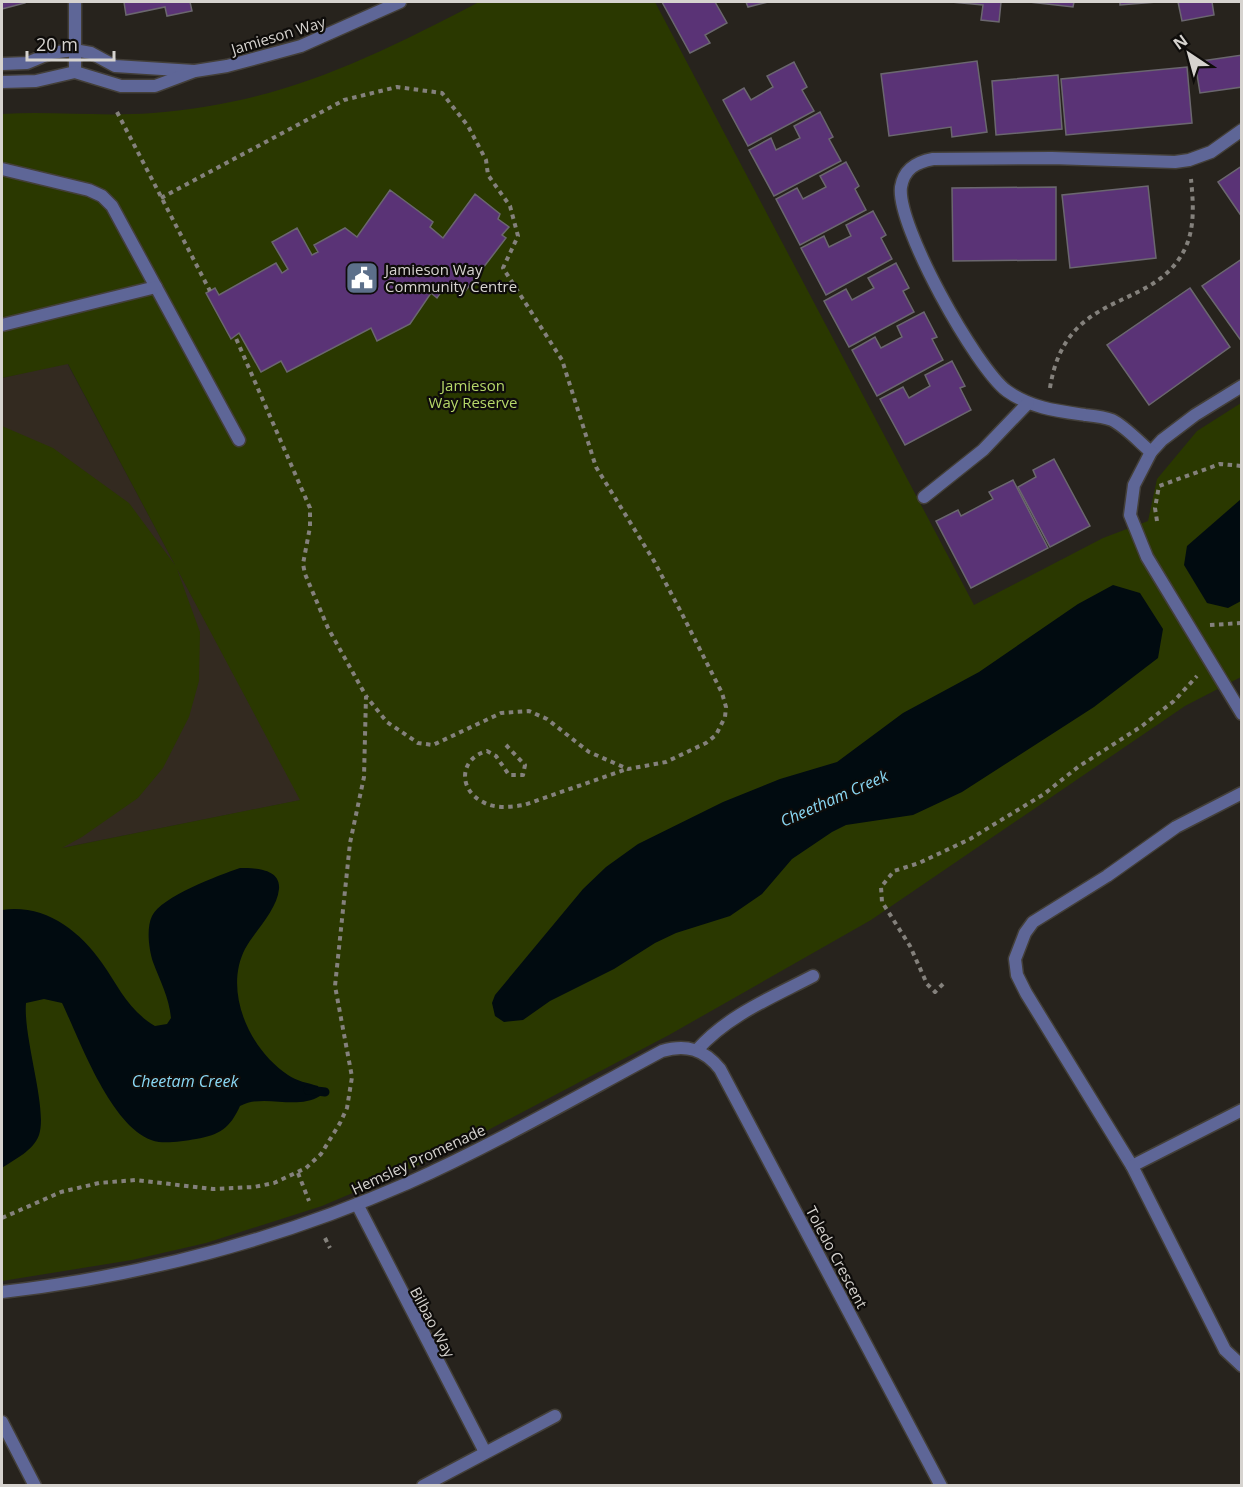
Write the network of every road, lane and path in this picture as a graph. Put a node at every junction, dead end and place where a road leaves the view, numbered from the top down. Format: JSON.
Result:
{"nodes":[{"id":1,"x":75,"y":2,"type":"edge"},
{"id":2,"x":400,"y":2,"type":"edge"},
{"id":3,"x":74,"y":50,"type":"junction"},
{"id":4,"x":2,"y":64,"type":"edge"},
{"id":5,"x":195,"y":71,"type":"junction"},
{"id":6,"x":75,"y":72,"type":"junction"},
{"id":7,"x":2,"y":82,"type":"edge"},
{"id":8,"x":117,"y":112,"type":"dead end"},
{"id":9,"x":1242,"y":130,"type":"edge"},
{"id":10,"x":1189,"y":160,"type":"junction"},
{"id":11,"x":2,"y":169,"type":"edge"},
{"id":12,"x":161,"y":198,"type":"junction"},
{"id":13,"x":156,"y":287,"type":"junction"},
{"id":14,"x":210,"y":291,"type":"dead end"},
{"id":15,"x":2,"y":325,"type":"edge"},
{"id":16,"x":236,"y":336,"type":"dead end"},
{"id":17,"x":1242,"y":386,"type":"edge"},
{"id":18,"x":1028,"y":403,"type":"junction"},
{"id":19,"x":1047,"y":409,"type":"junction"},
{"id":20,"x":240,"y":440,"type":"dead end"},
{"id":21,"x":1151,"y":452,"type":"junction"},
{"id":22,"x":1242,"y":466,"type":"edge"},
{"id":23,"x":924,"y":497,"type":"dead end"},
{"id":24,"x":1159,"y":529,"type":"dead end"},
{"id":25,"x":1203,"y":616,"type":"dead end"},
{"id":26,"x":1242,"y":623,"type":"edge"},
{"id":27,"x":1210,"y":663,"type":"junction"},
{"id":28,"x":366,"y":696,"type":"junction"},
{"id":29,"x":1242,"y":714,"type":"edge"},
{"id":30,"x":506,"y":745,"type":"dead end"},
{"id":31,"x":628,"y":769,"type":"junction"},
{"id":32,"x":1242,"y":793,"type":"edge"},
{"id":33,"x":813,"y":976,"type":"dead end"},
{"id":34,"x":943,"y":984,"type":"dead end"},
{"id":35,"x":697,"y":1050,"type":"junction"},
{"id":36,"x":1242,"y":1110,"type":"edge"},
{"id":37,"x":1132,"y":1166,"type":"junction"},
{"id":38,"x":357,"y":1204,"type":"junction"},
{"id":39,"x":2,"y":1218,"type":"edge"},
{"id":40,"x":2,"y":1292,"type":"edge"},
{"id":41,"x":1242,"y":1365,"type":"edge"},
{"id":42,"x":555,"y":1416,"type":"dead end"},
{"id":43,"x":2,"y":1422,"type":"edge"},
{"id":44,"x":485,"y":1452,"type":"junction"},
{"id":45,"x":35,"y":1485,"type":"edge"},
{"id":46,"x":423,"y":1485,"type":"edge"},
{"id":47,"x":941,"y":1485,"type":"edge"}],
"edges":[{"from":1,"to":3,"type":"street"},
{"from":2,"to":5,"type":"street","name":"Jamieson Way"},
{"from":3,"to":4,"type":"street","name":"Jamieson Way"},
{"from":3,"to":5,"type":"street","name":"Jamieson Way"},
{"from":3,"to":6,"type":"street"},
{"from":5,"to":6,"type":"street","name":"Jamieson Way"},
{"from":6,"to":7,"type":"street","name":"Jamieson Way"},
{"from":8,"to":12,"type":"path"},
{"from":9,"to":10,"type":"street"},
{"from":10,"to":18,"type":"street"},
{"from":10,"to":19,"type":"path"},
{"from":11,"to":13,"type":"street"},
{"from":12,"to":14,"type":"path"},
{"from":12,"to":31,"type":"path"},
{"from":13,"to":15,"type":"street"},
{"from":13,"to":20,"type":"street"},
{"from":16,"to":28,"type":"path"},
{"from":17,"to":21,"type":"street"},
{"from":18,"to":19,"type":"street"},
{"from":18,"to":23,"type":"street"},
{"from":19,"to":21,"type":"street"},
{"from":21,"to":27,"type":"street"},
{"from":22,"to":24,"type":"path"},
{"from":25,"to":26,"type":"path"},
{"from":27,"to":29,"type":"street"},
{"from":27,"to":34,"type":"path"},
{"from":28,"to":31,"type":"path"},
{"from":28,"to":39,"type":"path"},
{"from":30,"to":31,"type":"path"},
{"from":32,"to":37,"type":"street"},
{"from":33,"to":35,"type":"street"},
{"from":35,"to":38,"type":"street","name":"Hemsley Promenade"},
{"from":35,"to":47,"type":"street","name":"Toledo Crescent"},
{"from":36,"to":37,"type":"street"},
{"from":37,"to":41,"type":"street"},
{"from":38,"to":40,"type":"street","name":"Hemsley Promenade"},
{"from":38,"to":44,"type":"street","name":"Bilbao Way"},
{"from":42,"to":44,"type":"street"},
{"from":43,"to":45,"type":"street"},
{"from":44,"to":46,"type":"street"}]}
